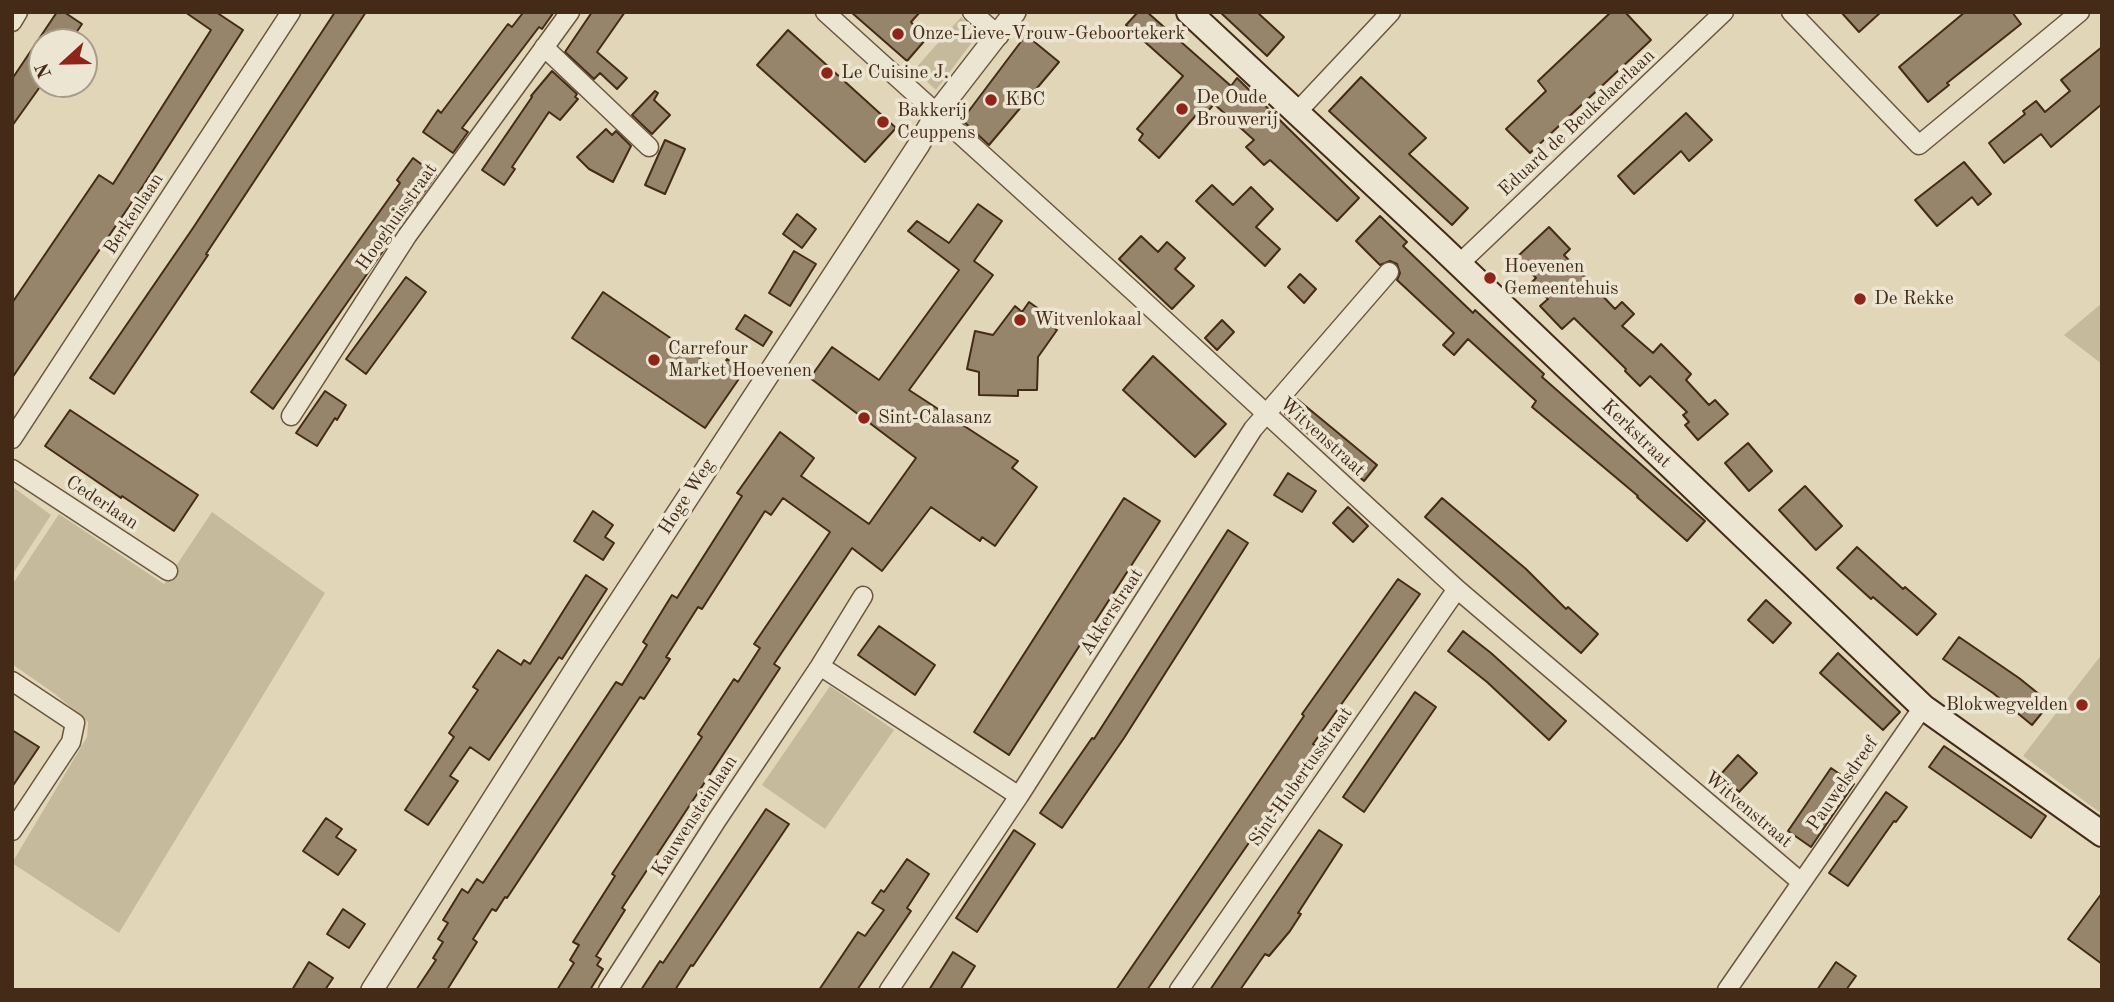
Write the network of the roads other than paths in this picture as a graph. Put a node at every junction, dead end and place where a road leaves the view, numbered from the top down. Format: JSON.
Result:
{"nodes":[{"id":1,"x":19,"y":12,"type":"edge"},
{"id":2,"x":291,"y":12,"type":"edge"},
{"id":3,"x":570,"y":12,"type":"edge"},
{"id":4,"x":824,"y":12,"type":"edge"},
{"id":5,"x":972,"y":12,"type":"edge"},
{"id":6,"x":1014,"y":12,"type":"edge"},
{"id":7,"x":1189,"y":12,"type":"edge"},
{"id":8,"x":1391,"y":12,"type":"edge"},
{"id":9,"x":1724,"y":12,"type":"edge"},
{"id":10,"x":1791,"y":12,"type":"edge"},
{"id":11,"x":2080,"y":12,"type":"edge"},
{"id":12,"x":12,"y":22,"type":"edge"},
{"id":13,"x":999,"y":36,"type":"junction"},
{"id":14,"x":544,"y":47,"type":"junction"},
{"id":15,"x":1298,"y":111,"type":"junction"},
{"id":16,"x":936,"y":114,"type":"junction"},
{"id":17,"x":649,"y":147,"type":"dead end"},
{"id":18,"x":1459,"y":264,"type":"junction"},
{"id":19,"x":1389,"y":272,"type":"dead end"},
{"id":20,"x":1265,"y":414,"type":"junction"},
{"id":21,"x":291,"y":416,"type":"dead end"},
{"id":22,"x":12,"y":439,"type":"edge"},
{"id":23,"x":12,"y":469,"type":"edge"},
{"id":24,"x":168,"y":571,"type":"dead end"},
{"id":25,"x":1457,"y":589,"type":"junction"},
{"id":26,"x":863,"y":596,"type":"dead end"},
{"id":27,"x":820,"y":666,"type":"junction"},
{"id":28,"x":12,"y":681,"type":"edge"},
{"id":29,"x":1923,"y":707,"type":"junction"},
{"id":30,"x":1019,"y":796,"type":"junction"},
{"id":31,"x":12,"y":831,"type":"edge"},
{"id":32,"x":2102,"y":834,"type":"edge"},
{"id":33,"x":1801,"y":882,"type":"junction"},
{"id":34,"x":372,"y":990,"type":"edge"},
{"id":35,"x":608,"y":990,"type":"edge"},
{"id":36,"x":889,"y":990,"type":"edge"},
{"id":37,"x":1179,"y":990,"type":"edge"},
{"id":38,"x":1727,"y":990,"type":"edge"}],
"edges":[{"from":1,"to":12,"type":"street"},
{"from":2,"to":22,"type":"street","name":"Berkenlaan"},
{"from":3,"to":14,"type":"street","name":"Hooghuisstraat"},
{"from":4,"to":16,"type":"street","name":"Witvenstraat"},
{"from":5,"to":13,"type":"street"},
{"from":6,"to":13,"type":"street","name":"Hoge Weg"},
{"from":7,"to":15,"type":"main road","name":"Kerkstraat"},
{"from":8,"to":15,"type":"street"},
{"from":9,"to":18,"type":"street","name":"Eduard de Beukelaerlaan"},
{"from":10,"to":11,"type":"street"},
{"from":13,"to":16,"type":"street","name":"Hoge Weg"},
{"from":14,"to":17,"type":"street"},
{"from":14,"to":21,"type":"street","name":"Hooghuisstraat"},
{"from":15,"to":18,"type":"main road","name":"Kerkstraat"},
{"from":16,"to":20,"type":"street","name":"Witvenstraat"},
{"from":16,"to":34,"type":"street","name":"Hoge Weg"},
{"from":18,"to":29,"type":"main road","name":"Kerkstraat"},
{"from":19,"to":20,"type":"street","name":"Akkerstraat"},
{"from":20,"to":25,"type":"street","name":"Witvenstraat"},
{"from":20,"to":30,"type":"street","name":"Akkerstraat"},
{"from":23,"to":24,"type":"street","name":"Cederlaan"},
{"from":25,"to":33,"type":"street","name":"Witvenstraat"},
{"from":25,"to":37,"type":"street","name":"Sint-Hubertusstraat"},
{"from":26,"to":27,"type":"street","name":"Kauwensteinlaan"},
{"from":27,"to":30,"type":"street"},
{"from":27,"to":35,"type":"street","name":"Kauwensteinlaan"},
{"from":28,"to":31,"type":"street"},
{"from":29,"to":32,"type":"main road","name":"Kerkstraat"},
{"from":29,"to":33,"type":"street","name":"Pauwelsdreef"},
{"from":30,"to":36,"type":"street","name":"Akkerstraat"},
{"from":33,"to":38,"type":"street","name":"Pauwelsdreef"}]}
